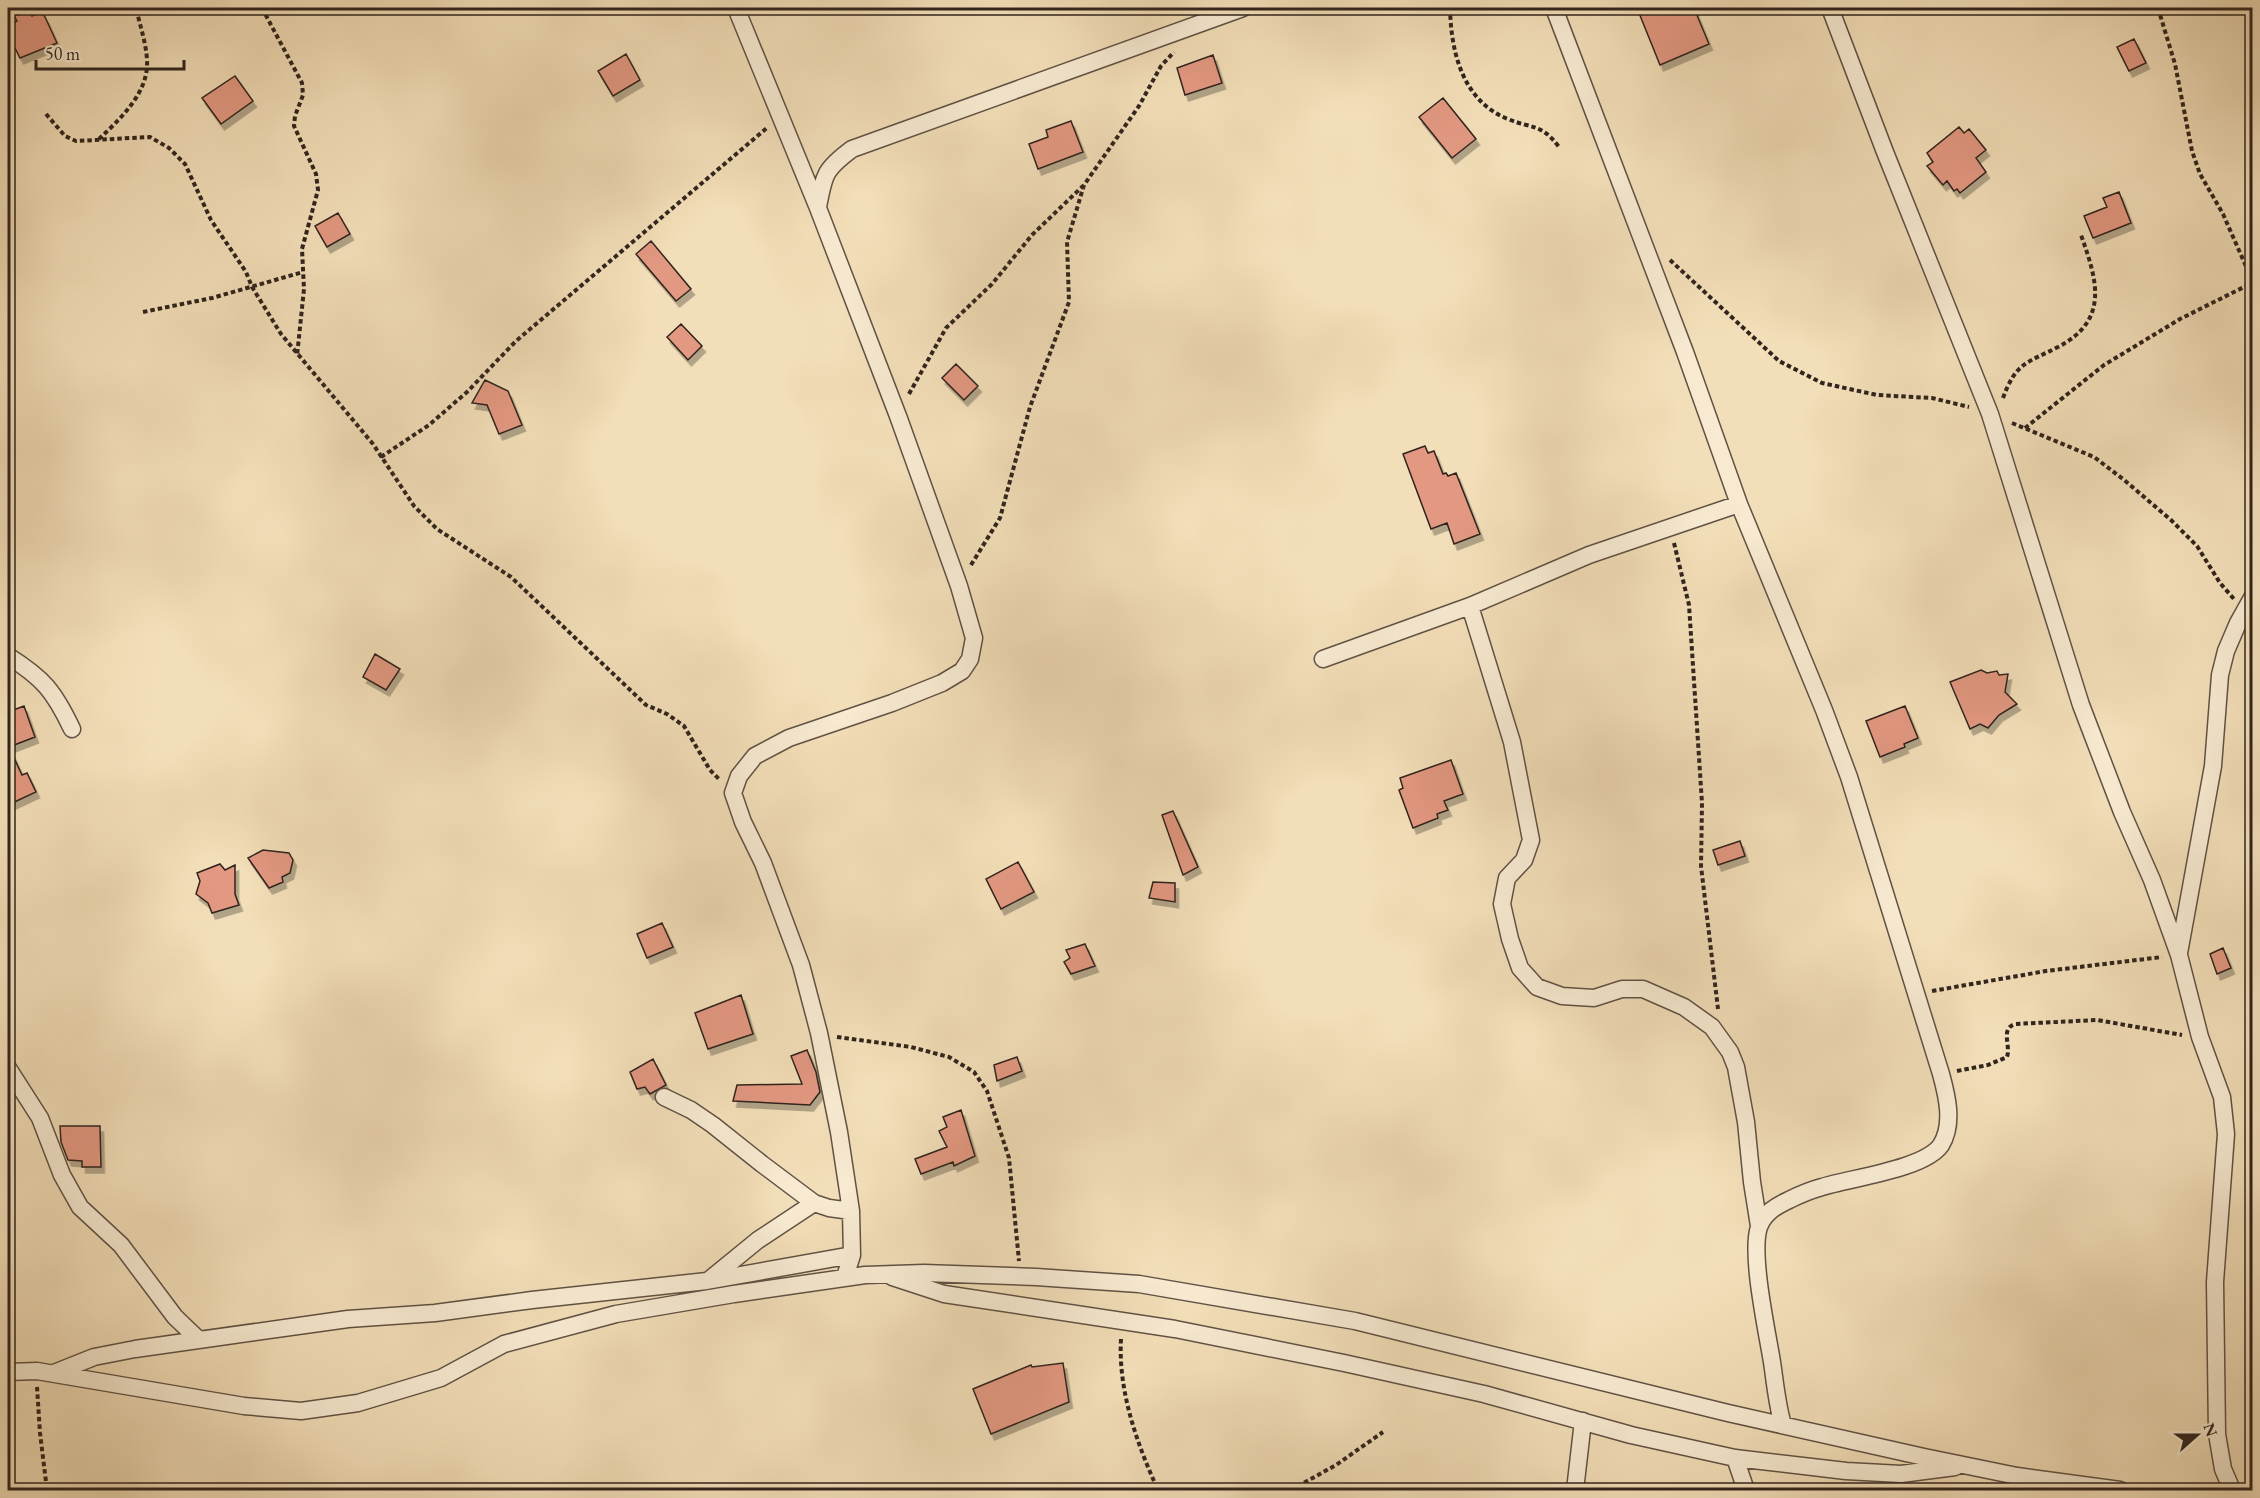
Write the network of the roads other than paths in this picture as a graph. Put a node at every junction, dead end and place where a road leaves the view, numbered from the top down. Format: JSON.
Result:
{"nodes":[{"id":1,"x":736,"y":8,"type":"edge"},
{"id":2,"x":1243,"y":8,"type":"edge"},
{"id":3,"x":1554,"y":8,"type":"edge"},
{"id":4,"x":1830,"y":8,"type":"edge"},
{"id":5,"x":818,"y":208,"type":"junction"},
{"id":6,"x":1738,"y":504,"type":"junction"},
{"id":7,"x":2249,"y":605,"type":"edge"},
{"id":8,"x":1470,"y":606,"type":"junction"},
{"id":9,"x":8,"y":656,"type":"edge"},
{"id":10,"x":1323,"y":659,"type":"dead end"},
{"id":11,"x":72,"y":729,"type":"dead end"},
{"id":12,"x":2179,"y":955,"type":"junction"},
{"id":13,"x":8,"y":1068,"type":"edge"},
{"id":14,"x":664,"y":1097,"type":"dead end"},
{"id":15,"x":814,"y":1203,"type":"junction"},
{"id":16,"x":851,"y":1211,"type":"junction"},
{"id":17,"x":1759,"y":1226,"type":"junction"},
{"id":18,"x":852,"y":1255,"type":"junction"},
{"id":19,"x":882,"y":1274,"type":"junction"},
{"id":20,"x":845,"y":1277,"type":"junction"},
{"id":21,"x":707,"y":1281,"type":"junction"},
{"id":22,"x":693,"y":1301,"type":"junction"},
{"id":23,"x":199,"y":1340,"type":"junction"},
{"id":24,"x":8,"y":1372,"type":"edge"},
{"id":25,"x":45,"y":1372,"type":"junction"},
{"id":26,"x":1583,"y":1421,"type":"junction"},
{"id":27,"x":1783,"y":1425,"type":"junction"},
{"id":28,"x":1735,"y":1458,"type":"junction"},
{"id":29,"x":1965,"y":1465,"type":"junction"},
{"id":30,"x":1575,"y":1491,"type":"edge"},
{"id":31,"x":1746,"y":1491,"type":"edge"},
{"id":32,"x":2120,"y":1491,"type":"edge"},
{"id":33,"x":2232,"y":1491,"type":"edge"}],
"edges":[{"from":1,"to":5,"type":"street"},
{"from":2,"to":5,"type":"street"},
{"from":3,"to":6,"type":"street"},
{"from":4,"to":12,"type":"street"},
{"from":5,"to":16,"type":"street"},
{"from":6,"to":8,"type":"street"},
{"from":6,"to":17,"type":"street"},
{"from":7,"to":12,"type":"street"},
{"from":8,"to":10,"type":"street"},
{"from":8,"to":17,"type":"street"},
{"from":9,"to":11,"type":"street"},
{"from":12,"to":33,"type":"street"},
{"from":13,"to":23,"type":"street"},
{"from":14,"to":15,"type":"street"},
{"from":15,"to":16,"type":"street"},
{"from":15,"to":21,"type":"street"},
{"from":16,"to":18,"type":"street"},
{"from":17,"to":27,"type":"street"},
{"from":18,"to":20,"type":"street"},
{"from":18,"to":21,"type":"street"},
{"from":19,"to":20,"type":"street"},
{"from":19,"to":26,"type":"street"},
{"from":19,"to":27,"type":"street"},
{"from":20,"to":22,"type":"street"},
{"from":21,"to":22,"type":"street"},
{"from":21,"to":23,"type":"street"},
{"from":22,"to":25,"type":"street"},
{"from":23,"to":25,"type":"street"},
{"from":24,"to":25,"type":"street"},
{"from":26,"to":28,"type":"street"},
{"from":26,"to":30,"type":"street"},
{"from":27,"to":29,"type":"street"},
{"from":28,"to":29,"type":"street"},
{"from":28,"to":31,"type":"street"},
{"from":29,"to":32,"type":"street"}]}
